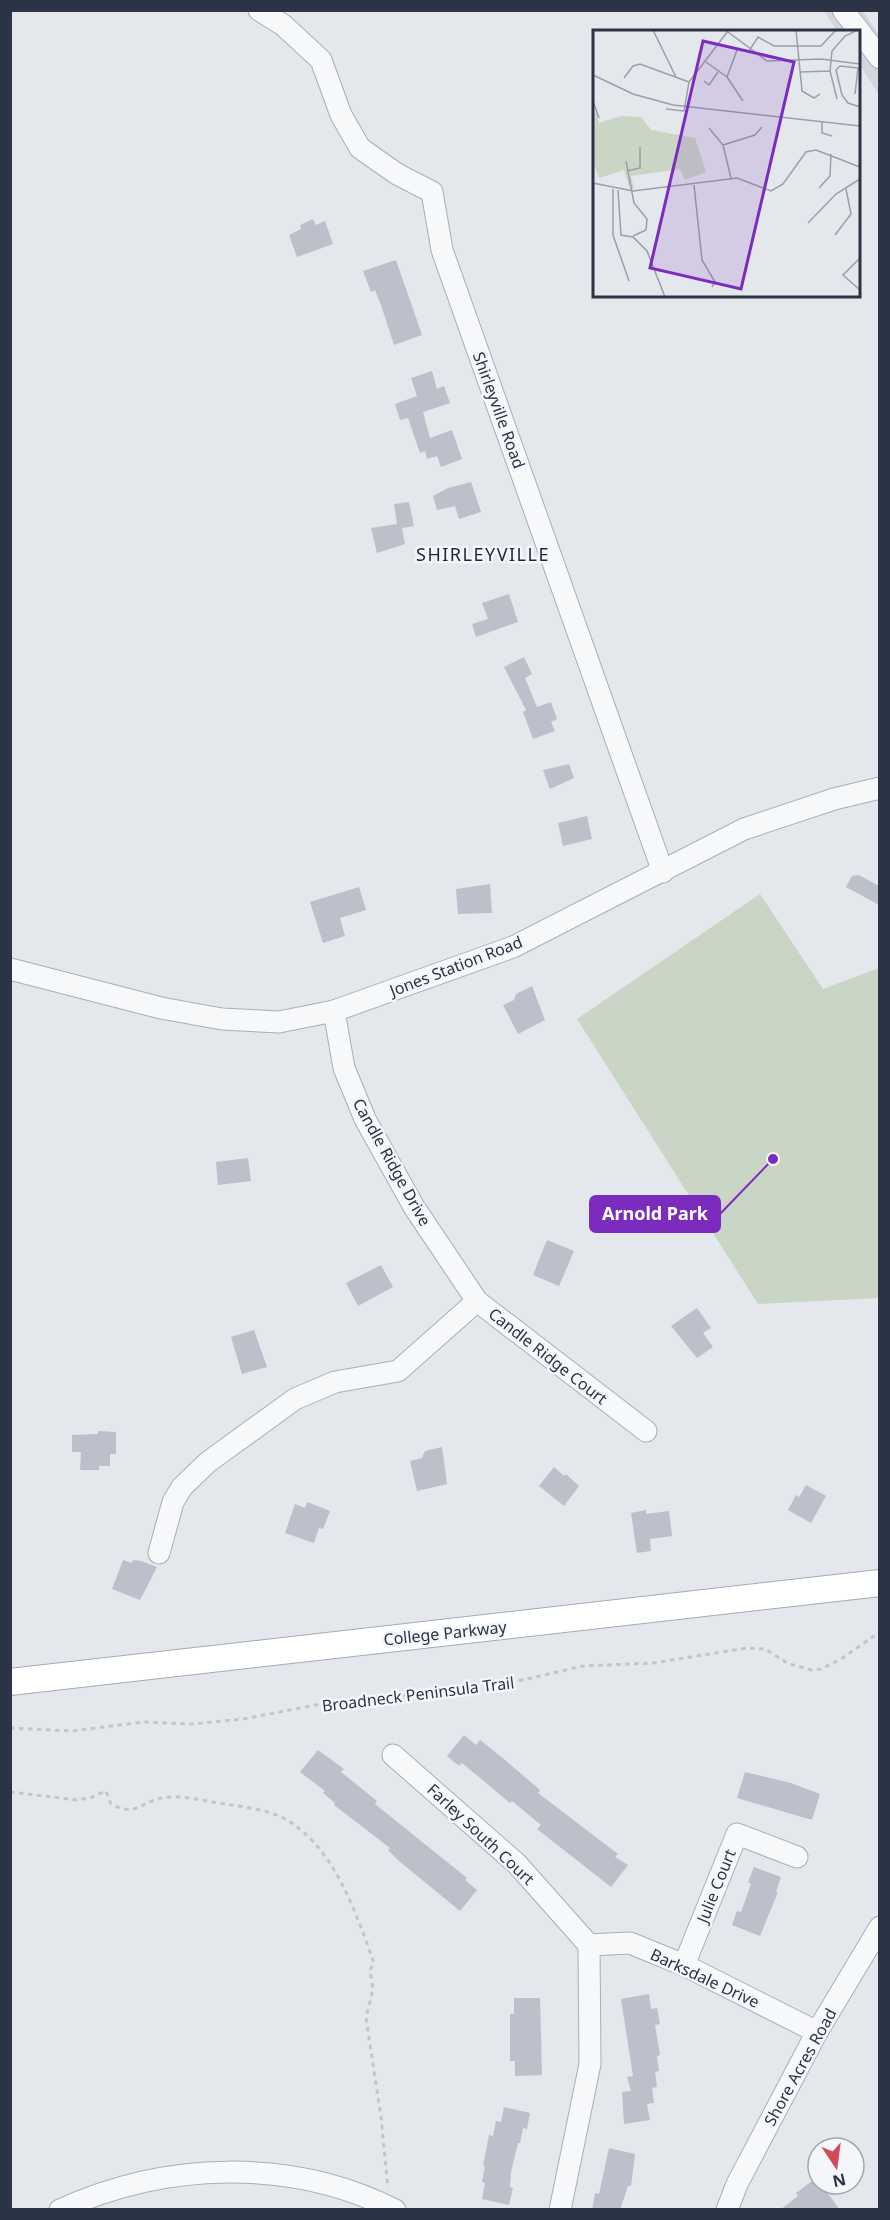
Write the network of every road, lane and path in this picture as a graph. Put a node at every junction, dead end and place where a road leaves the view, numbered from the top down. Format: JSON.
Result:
{"nodes":[{"id":1,"x":259,"y":10,"type":"edge"},
{"id":2,"x":843,"y":10,"type":"edge"},
{"id":3,"x":858,"y":30,"type":"edge"},
{"id":4,"x":860,"y":33,"type":"edge"},
{"id":5,"x":879,"y":58,"type":"edge"},
{"id":6,"x":879,"y":788,"type":"edge"},
{"id":7,"x":663,"y":872,"type":"junction"},
{"id":8,"x":10,"y":969,"type":"edge"},
{"id":9,"x":334,"y":1011,"type":"junction"},
{"id":10,"x":477,"y":1301,"type":"junction"},
{"id":11,"x":646,"y":1431,"type":"dead end"},
{"id":12,"x":159,"y":1553,"type":"dead end"},
{"id":13,"x":879,"y":1583,"type":"edge"},
{"id":14,"x":879,"y":1632,"type":"edge"},
{"id":15,"x":10,"y":1682,"type":"edge"},
{"id":16,"x":10,"y":1728,"type":"edge"},
{"id":17,"x":393,"y":1755,"type":"dead end"},
{"id":18,"x":10,"y":1792,"type":"edge"},
{"id":19,"x":797,"y":1857,"type":"dead end"},
{"id":20,"x":879,"y":1927,"type":"edge"},
{"id":21,"x":589,"y":1945,"type":"junction"},
{"id":22,"x":684,"y":1965,"type":"junction"},
{"id":23,"x":817,"y":2032,"type":"junction"},
{"id":24,"x":390,"y":2207,"type":"edge"},
{"id":25,"x":60,"y":2210,"type":"edge"},
{"id":26,"x":560,"y":2210,"type":"edge"},
{"id":27,"x":727,"y":2210,"type":"edge"}],
"edges":[{"from":1,"to":7,"type":"street","name":"Shirleyville Road"},
{"from":2,"to":3,"type":"street"},
{"from":4,"to":5,"type":"street"},
{"from":6,"to":7,"type":"street","name":"Jones Station Road"},
{"from":7,"to":9,"type":"street","name":"Jones Station Road"},
{"from":8,"to":9,"type":"street","name":"Jones Station Road"},
{"from":9,"to":10,"type":"street","name":"Candle Ridge Drive"},
{"from":10,"to":11,"type":"street","name":"Candle Ridge Court"},
{"from":10,"to":12,"type":"street","name":"Candle Ridge Court"},
{"from":13,"to":15,"type":"main road","name":"College Parkway"},
{"from":14,"to":16,"type":"path","name":"Broadneck Peninsula Trail"},
{"from":17,"to":21,"type":"street","name":"Farley South Court"},
{"from":18,"to":24,"type":"path"},
{"from":19,"to":22,"type":"street","name":"Julie Court"},
{"from":20,"to":23,"type":"street","name":"Shore Acres Road"},
{"from":21,"to":22,"type":"street","name":"Barksdale Drive"},
{"from":21,"to":26,"type":"street"},
{"from":22,"to":23,"type":"street","name":"Barksdale Drive"},
{"from":23,"to":27,"type":"street","name":"Shore Acres Road"},
{"from":24,"to":25,"type":"street"}]}
